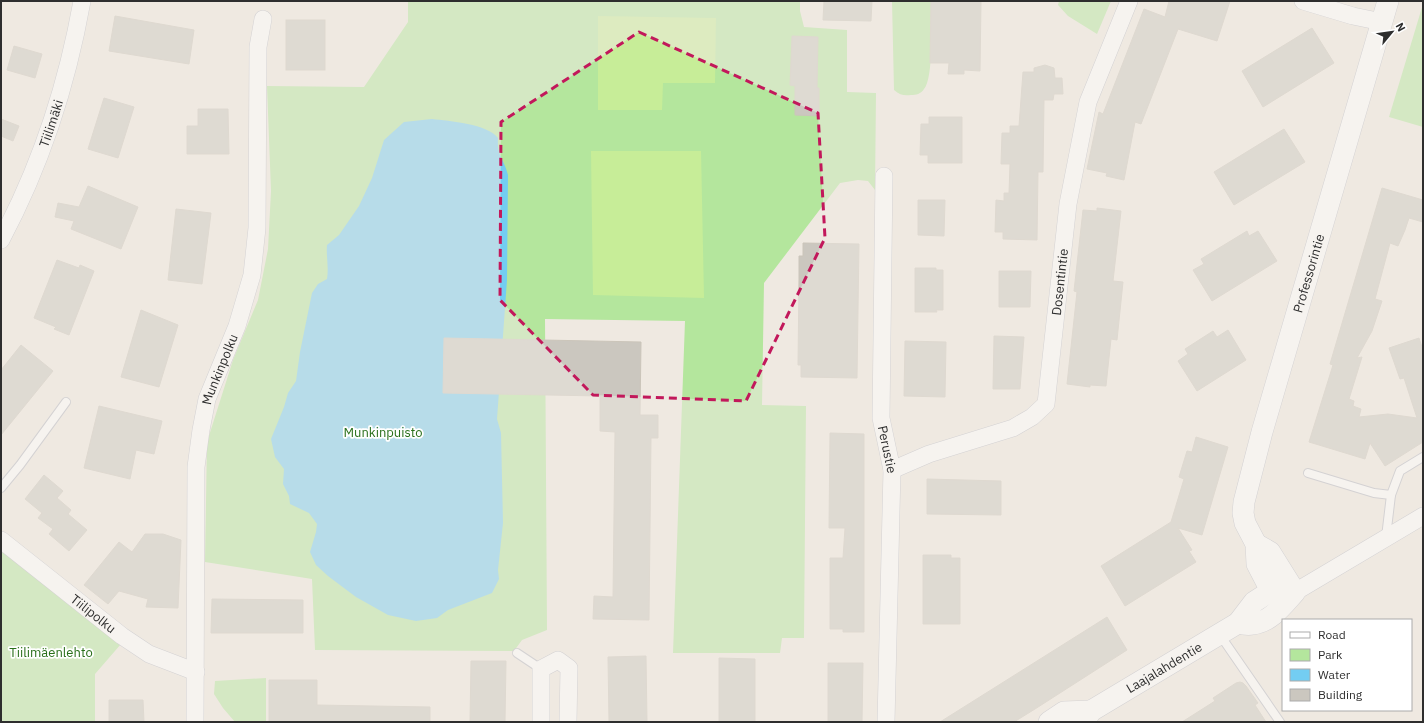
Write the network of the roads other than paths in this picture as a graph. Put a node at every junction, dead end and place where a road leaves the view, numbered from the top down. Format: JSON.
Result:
{"nodes":[{"id":1,"x":82,"y":1,"type":"edge"},
{"id":2,"x":1129,"y":1,"type":"edge"},
{"id":3,"x":1303,"y":1,"type":"edge"},
{"id":4,"x":1388,"y":1,"type":"edge"},
{"id":5,"x":1336,"y":6,"type":"edge"},
{"id":6,"x":263,"y":19,"type":"dead end"},
{"id":7,"x":1382,"y":22,"type":"junction"},
{"id":8,"x":884,"y":176,"type":"dead end"},
{"id":9,"x":1,"y":240,"type":"edge"},
{"id":10,"x":66,"y":402,"type":"dead end"},
{"id":11,"x":1423,"y":457,"type":"edge"},
{"id":12,"x":892,"y":470,"type":"junction"},
{"id":13,"x":1308,"y":472,"type":"dead end"},
{"id":14,"x":1,"y":488,"type":"edge"},
{"id":15,"x":1391,"y":495,"type":"junction"},
{"id":16,"x":1423,"y":516,"type":"edge"},
{"id":17,"x":1386,"y":539,"type":"junction"},
{"id":18,"x":1,"y":540,"type":"edge"},
{"id":19,"x":1256,"y":544,"type":"junction"},
{"id":20,"x":1271,"y":591,"type":"junction"},
{"id":21,"x":1295,"y":592,"type":"junction"},
{"id":22,"x":1238,"y":623,"type":"junction"},
{"id":23,"x":1219,"y":635,"type":"junction"},
{"id":24,"x":517,"y":653,"type":"dead end"},
{"id":25,"x":541,"y":669,"type":"junction"},
{"id":26,"x":196,"y":672,"type":"junction"},
{"id":27,"x":1088,"y":717,"type":"edge"},
{"id":28,"x":195,"y":722,"type":"edge"},
{"id":29,"x":541,"y":722,"type":"edge"},
{"id":30,"x":568,"y":722,"type":"edge"},
{"id":31,"x":886,"y":722,"type":"edge"},
{"id":32,"x":1049,"y":722,"type":"edge"},
{"id":33,"x":1280,"y":722,"type":"edge"}],
"edges":[{"from":1,"to":9,"type":"street","name":"Tiilimäki"},
{"from":2,"to":12,"type":"street","name":"Dosentintie"},
{"from":3,"to":5,"type":"street"},
{"from":4,"to":7,"type":"street","name":"Professorintie"},
{"from":5,"to":7,"type":"street"},
{"from":6,"to":26,"type":"street","name":"Munkinpolku"},
{"from":7,"to":19,"type":"street","name":"Professorintie"},
{"from":8,"to":12,"type":"street","name":"Perustie"},
{"from":10,"to":14,"type":"lane"},
{"from":11,"to":15,"type":"lane"},
{"from":12,"to":31,"type":"street","name":"Perustie"},
{"from":13,"to":15,"type":"lane"},
{"from":15,"to":17,"type":"lane"},
{"from":16,"to":17,"type":"street"},
{"from":17,"to":21,"type":"street"},
{"from":18,"to":26,"type":"street","name":"Tiilipolku"},
{"from":19,"to":20,"type":"street","name":"Professorintie"},
{"from":19,"to":21,"type":"street","name":"Professorintie"},
{"from":20,"to":21,"type":"street"},
{"from":20,"to":22,"type":"street","name":"Laajalahdentie"},
{"from":21,"to":22,"type":"street"},
{"from":22,"to":23,"type":"street","name":"Laajalahdentie"},
{"from":23,"to":27,"type":"street","name":"Laajalahdentie"},
{"from":23,"to":33,"type":"lane"},
{"from":24,"to":25,"type":"lane"},
{"from":25,"to":29,"type":"street"},
{"from":25,"to":30,"type":"street"},
{"from":26,"to":28,"type":"street","name":"Munkinpolku"},
{"from":27,"to":32,"type":"street","name":"Laajalahdentie"}]}
